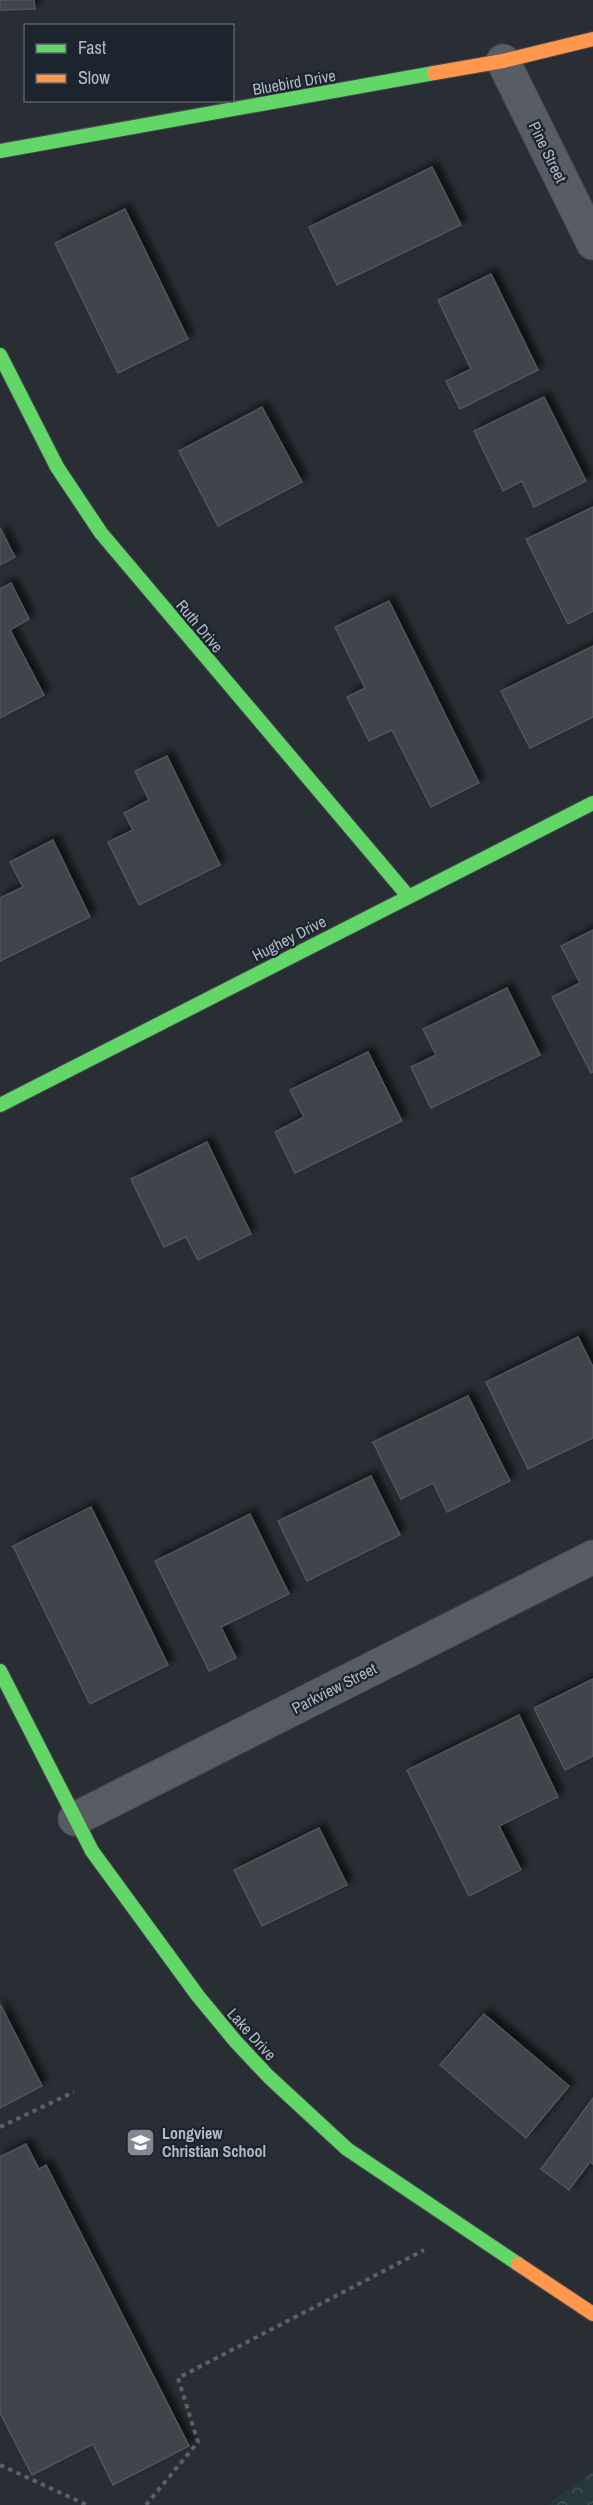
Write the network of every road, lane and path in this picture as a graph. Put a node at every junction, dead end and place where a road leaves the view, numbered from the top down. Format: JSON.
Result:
{"nodes":[{"id":1,"x":593,"y":39,"type":"edge"},
{"id":2,"x":503,"y":61,"type":"junction"},
{"id":3,"x":0,"y":151,"type":"edge"},
{"id":4,"x":593,"y":243,"type":"edge"},
{"id":5,"x":0,"y":355,"type":"edge"},
{"id":6,"x":593,"y":803,"type":"edge"},
{"id":7,"x":408,"y":896,"type":"junction"},
{"id":8,"x":0,"y":1105,"type":"edge"},
{"id":9,"x":593,"y":1557,"type":"edge"},
{"id":10,"x":0,"y":1671,"type":"edge"},
{"id":11,"x":75,"y":1819,"type":"junction"},
{"id":12,"x":74,"y":2092,"type":"dead end"},
{"id":13,"x":0,"y":2127,"type":"edge"},
{"id":14,"x":424,"y":2250,"type":"dead end"},
{"id":15,"x":593,"y":2314,"type":"edge"},
{"id":16,"x":0,"y":2465,"type":"edge"},
{"id":17,"x":87,"y":2505,"type":"edge"},
{"id":18,"x":146,"y":2505,"type":"edge"}],
"edges":[{"from":1,"to":2,"type":"street","name":"Bluebird Drive"},
{"from":2,"to":3,"type":"street","name":"Bluebird Drive"},
{"from":2,"to":4,"type":"street","name":"Pine Street"},
{"from":5,"to":7,"type":"street","name":"Ruth Drive"},
{"from":6,"to":7,"type":"street","name":"Hughey Drive"},
{"from":7,"to":8,"type":"street","name":"Hughey Drive"},
{"from":9,"to":11,"type":"street","name":"Parkview Street"},
{"from":10,"to":11,"type":"street","name":"Lake Drive"},
{"from":11,"to":15,"type":"street","name":"Lake Drive"},
{"from":12,"to":13,"type":"path"},
{"from":14,"to":18,"type":"path"},
{"from":16,"to":17,"type":"path"}]}
